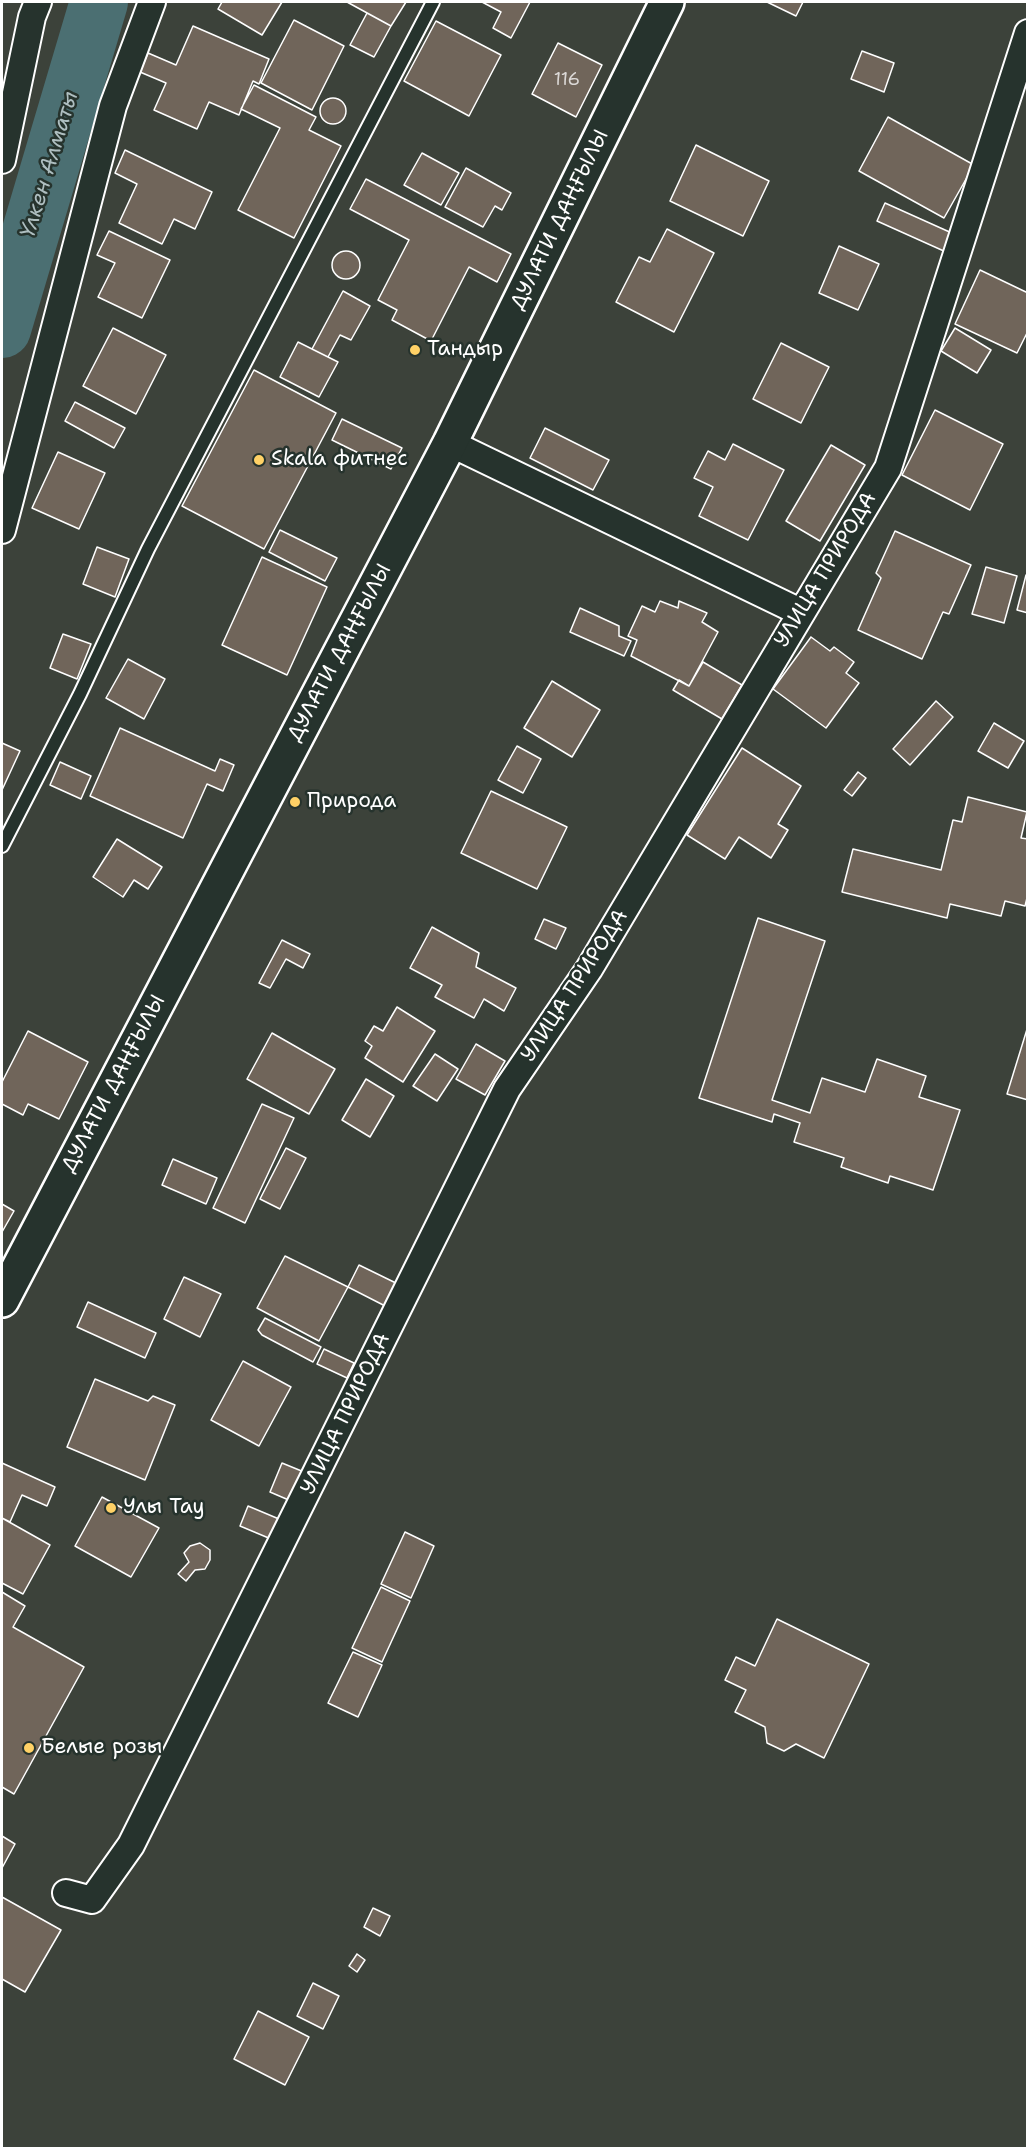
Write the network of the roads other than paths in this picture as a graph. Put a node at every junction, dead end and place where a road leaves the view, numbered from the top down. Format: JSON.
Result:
{"nodes":[{"id":1,"x":38,"y":2,"type":"edge"},
{"id":2,"x":152,"y":2,"type":"edge"},
{"id":3,"x":433,"y":2,"type":"edge"},
{"id":4,"x":667,"y":2,"type":"edge"},
{"id":5,"x":1028,"y":33,"type":"edge"},
{"id":6,"x":2,"y":160,"type":"edge"},
{"id":7,"x":450,"y":443,"type":"junction"},
{"id":8,"x":2,"y":530,"type":"edge"},
{"id":9,"x":800,"y":612,"type":"junction"},
{"id":10,"x":2,"y":846,"type":"edge"},
{"id":11,"x":2,"y":1300,"type":"edge"},
{"id":12,"x":66,"y":1893,"type":"dead end"}],
"edges":[{"from":1,"to":6,"type":"street"},
{"from":2,"to":8,"type":"street"},
{"from":3,"to":10,"type":"lane"},
{"from":4,"to":7,"type":"main road","name":"ДУЛАТИ ДАҢҒЫЛЫ"},
{"from":5,"to":9,"type":"street","name":"УЛИЦА ПРИРОДА"},
{"from":7,"to":9,"type":"street"},
{"from":7,"to":11,"type":"main road","name":"ДУЛАТИ ДАҢҒЫЛЫ"},
{"from":9,"to":12,"type":"street","name":"УЛИЦА ПРИРОДА"}]}
